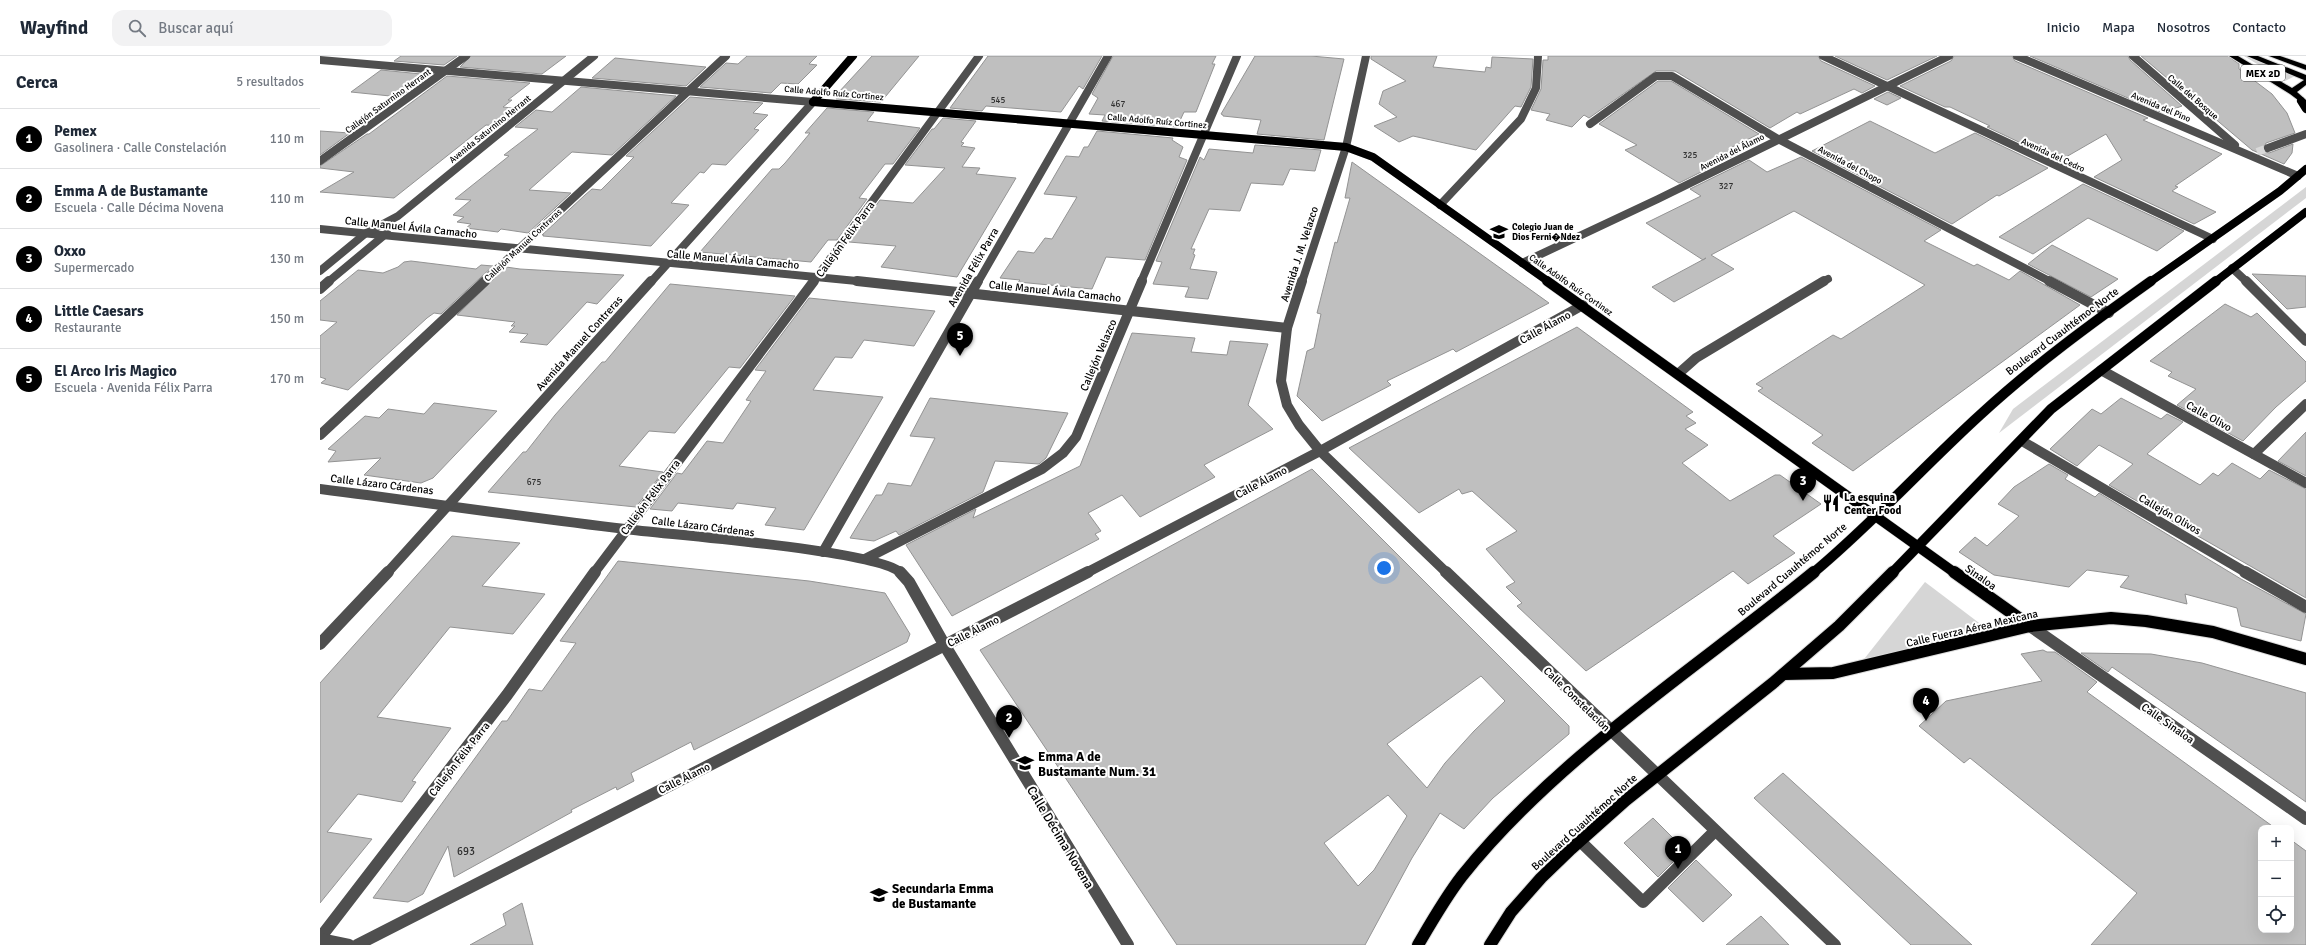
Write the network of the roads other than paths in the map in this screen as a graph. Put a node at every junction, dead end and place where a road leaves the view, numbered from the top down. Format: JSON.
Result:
{"nodes":[{"id":1,"x":346,"y":56,"type":"edge"},
{"id":2,"x":466,"y":56,"type":"edge"},
{"id":3,"x":594,"y":56,"type":"edge"},
{"id":4,"x":726,"y":56,"type":"edge"},
{"id":5,"x":853,"y":56,"type":"edge"},
{"id":6,"x":979,"y":56,"type":"edge"},
{"id":7,"x":1108,"y":56,"type":"edge"},
{"id":8,"x":1237,"y":56,"type":"edge"},
{"id":9,"x":1366,"y":56,"type":"edge"},
{"id":10,"x":1538,"y":56,"type":"edge"},
{"id":11,"x":1823,"y":56,"type":"edge"},
{"id":12,"x":1949,"y":56,"type":"edge"},
{"id":13,"x":2017,"y":56,"type":"edge"},
{"id":14,"x":2133,"y":56,"type":"edge"},
{"id":15,"x":2232,"y":56,"type":"edge"},
{"id":16,"x":2251,"y":56,"type":"edge"},
{"id":17,"x":2273,"y":56,"type":"edge"},
{"id":18,"x":338,"y":61,"type":"junction"},
{"id":19,"x":322,"y":62,"type":"edge"},
{"id":20,"x":2306,"y":68,"type":"edge"},
{"id":21,"x":445,"y":71,"type":"junction"},
{"id":22,"x":2306,"y":78,"type":"edge"},
{"id":23,"x":564,"y":81,"type":"junction"},
{"id":24,"x":2306,"y":82,"type":"edge"},
{"id":25,"x":1885,"y":87,"type":"junction"},
{"id":26,"x":687,"y":92,"type":"junction"},
{"id":27,"x":2293,"y":92,"type":"junction"},
{"id":28,"x":813,"y":102,"type":"junction"},
{"id":29,"x":2304,"y":103,"type":"edge"},
{"id":30,"x":2306,"y":109,"type":"edge"},
{"id":31,"x":939,"y":112,"type":"junction"},
{"id":32,"x":1070,"y":124,"type":"junction"},
{"id":33,"x":1590,"y":124,"type":"dead end"},
{"id":34,"x":2306,"y":134,"type":"edge"},
{"id":35,"x":1205,"y":135,"type":"junction"},
{"id":36,"x":1778,"y":139,"type":"junction"},
{"id":37,"x":1346,"y":147,"type":"junction"},
{"id":38,"x":2268,"y":148,"type":"tunnel mouth"},
{"id":39,"x":2242,"y":151,"type":"junction"},
{"id":40,"x":320,"y":161,"type":"edge"},
{"id":41,"x":2306,"y":169,"type":"edge"},
{"id":42,"x":2298,"y":176,"type":"junction"},
{"id":43,"x":1440,"y":205,"type":"junction"},
{"id":44,"x":2306,"y":212,"type":"edge"},
{"id":45,"x":398,"y":216,"type":"junction"},
{"id":46,"x":320,"y":229,"type":"edge"},
{"id":47,"x":366,"y":233,"type":"junction"},
{"id":48,"x":386,"y":235,"type":"junction"},
{"id":49,"x":2213,"y":239,"type":"junction"},
{"id":50,"x":520,"y":248,"type":"junction"},
{"id":51,"x":1522,"y":262,"type":"junction"},
{"id":52,"x":668,"y":264,"type":"junction"},
{"id":53,"x":2232,"y":268,"type":"junction"},
{"id":54,"x":320,"y":271,"type":"edge"},
{"id":55,"x":816,"y":278,"type":"junction"},
{"id":56,"x":1828,"y":279,"type":"dead end"},
{"id":57,"x":320,"y":289,"type":"edge"},
{"id":58,"x":970,"y":294,"type":"junction"},
{"id":59,"x":1583,"y":305,"type":"junction"},
{"id":60,"x":1130,"y":310,"type":"junction"},
{"id":61,"x":2108,"y":313,"type":"junction"},
{"id":62,"x":1287,"y":328,"type":"junction"},
{"id":63,"x":2306,"y":341,"type":"edge"},
{"id":64,"x":2101,"y":370,"type":"junction"},
{"id":65,"x":1678,"y":374,"type":"junction"},
{"id":66,"x":2306,"y":404,"type":"edge"},
{"id":67,"x":320,"y":435,"type":"edge"},
{"id":68,"x":2022,"y":441,"type":"junction"},
{"id":69,"x":1320,"y":451,"type":"junction"},
{"id":70,"x":2254,"y":454,"type":"junction"},
{"id":71,"x":2306,"y":483,"type":"edge"},
{"id":72,"x":320,"y":489,"type":"edge"},
{"id":73,"x":450,"y":505,"type":"junction"},
{"id":74,"x":1876,"y":517,"type":"junction"},
{"id":75,"x":625,"y":529,"type":"junction"},
{"id":76,"x":1918,"y":546,"type":"junction"},
{"id":77,"x":823,"y":552,"type":"junction"},
{"id":78,"x":865,"y":559,"type":"junction"},
{"id":79,"x":2306,"y":607,"type":"edge"},
{"id":80,"x":2030,"y":626,"type":"junction"},
{"id":81,"x":320,"y":644,"type":"edge"},
{"id":82,"x":946,"y":646,"type":"junction"},
{"id":83,"x":2306,"y":659,"type":"edge"},
{"id":84,"x":1784,"y":674,"type":"junction"},
{"id":85,"x":1611,"y":732,"type":"junction"},
{"id":86,"x":1658,"y":776,"type":"junction"},
{"id":87,"x":2306,"y":819,"type":"edge"},
{"id":88,"x":1715,"y":831,"type":"junction"},
{"id":89,"x":1580,"y":841,"type":"junction"},
{"id":90,"x":320,"y":938,"type":"edge"},
{"id":91,"x":349,"y":945,"type":"edge"},
{"id":92,"x":357,"y":945,"type":"edge"},
{"id":93,"x":1128,"y":945,"type":"edge"},
{"id":94,"x":1418,"y":945,"type":"edge"},
{"id":95,"x":1490,"y":945,"type":"edge"},
{"id":96,"x":1835,"y":945,"type":"edge"}],
"edges":[{"from":1,"to":18,"type":"street"},
{"from":2,"to":21,"type":"street","name":"Callejón Saturnino Herrant"},
{"from":3,"to":23,"type":"street","name":"Avenida Saturnino Herrant"},
{"from":4,"to":26,"type":"street","name":"Callejón Manuel Contreras"},
{"from":5,"to":28,"type":"main road","name":"Avenida Manuel Contreras"},
{"from":6,"to":31,"type":"street","name":"Callejón Félix Parra"},
{"from":7,"to":32,"type":"street","name":"Avenida Félix Parra"},
{"from":8,"to":35,"type":"street","name":"Callejón Velazco"},
{"from":9,"to":37,"type":"street","name":"Avenida J. M. Velazco"},
{"from":10,"to":43,"type":"street"},
{"from":11,"to":25,"type":"street","name":"Avenida del Cedro"},
{"from":12,"to":25,"type":"street","name":"Avenida del Álamo"},
{"from":13,"to":39,"type":"street","name":"Avenida del Pino"},
{"from":14,"to":39,"type":"street","name":"Calle del Bosque"},
{"from":15,"to":27,"type":"highway","number":"MEX 2D"},
{"from":16,"to":22,"type":"highway","number":"MEX 2D"},
{"from":17,"to":20,"type":"highway","number":"MEX 2D"},
{"from":18,"to":19,"type":"street","name":"Calle Adolfo Ruíz Cortinez"},
{"from":18,"to":21,"type":"street","name":"Calle Adolfo Ruíz Cortinez"},
{"from":21,"to":23,"type":"street","name":"Calle Adolfo Ruíz Cortinez"},
{"from":21,"to":40,"type":"street","name":"Callejón Saturnino Herrant"},
{"from":23,"to":26,"type":"street","name":"Calle Adolfo Ruíz Cortinez"},
{"from":23,"to":45,"type":"street","name":"Avenida Saturnino Herrant"},
{"from":24,"to":27,"type":"highway","number":"MEX 2D"},
{"from":25,"to":36,"type":"street","name":"Avenida del Álamo"},
{"from":25,"to":49,"type":"street","name":"Avenida del Cedro"},
{"from":26,"to":28,"type":"street","name":"Calle Adolfo Ruíz Cortinez"},
{"from":26,"to":50,"type":"street","name":"Callejón Manuel Contreras"},
{"from":27,"to":29,"type":"highway","number":"MEX 2D"},
{"from":28,"to":31,"type":"main road","name":"Calle Adolfo Ruíz Cortinez"},
{"from":28,"to":52,"type":"street","name":"Avenida Manuel Contreras"},
{"from":29,"to":30,"type":"main road"},
{"from":31,"to":32,"type":"main road","name":"Calle Adolfo Ruíz Cortinez"},
{"from":31,"to":55,"type":"street","name":"Callejón Félix Parra"},
{"from":32,"to":35,"type":"main road","name":"Calle Adolfo Ruíz Cortinez"},
{"from":32,"to":58,"type":"street","name":"Avenida Félix Parra"},
{"from":33,"to":36,"type":"street","name":"Avenida del Chopo"},
{"from":34,"to":38,"type":"street"},
{"from":35,"to":37,"type":"main road","name":"Calle Adolfo Ruíz Cortinez"},
{"from":35,"to":60,"type":"street","name":"Callejón Velazco"},
{"from":36,"to":51,"type":"street","name":"Avenida del Álamo"},
{"from":36,"to":61,"type":"street","name":"Avenida del Chopo"},
{"from":37,"to":43,"type":"main road","name":"Calle Adolfo Ruíz Cortinez"},
{"from":37,"to":62,"type":"street","name":"Avenida J. M. Velazco"},
{"from":39,"to":42,"type":"street","name":"Avenida del Pino"},
{"from":41,"to":42,"type":"main road","name":"Boulevard Cuauhtémoc Norte"},
{"from":42,"to":49,"type":"main road","name":"Boulevard Cuauhtémoc Norte"},
{"from":43,"to":51,"type":"main road","name":"Calle Adolfo Ruíz Cortinez"},
{"from":44,"to":53,"type":"main road","name":"Boulevard Cuauhtémoc Norte"},
{"from":45,"to":47,"type":"street","name":"Avenida Saturnino Herrant"},
{"from":45,"to":48,"type":"street","name":"Avenida Saturnino Herrant"},
{"from":46,"to":47,"type":"street","name":"Calle Manuel Ávila Camacho"},
{"from":47,"to":48,"type":"street","name":"Calle Manuel Ávila Camacho"},
{"from":47,"to":54,"type":"street","name":"Avenida Saturnino Herrant"},
{"from":48,"to":50,"type":"street","name":"Calle Manuel Ávila Camacho"},
{"from":48,"to":57,"type":"street","name":"Avenida Saturnino Herrant"},
{"from":49,"to":61,"type":"main road","name":"Boulevard Cuauhtémoc Norte"},
{"from":50,"to":52,"type":"street","name":"Calle Manuel Ávila Camacho"},
{"from":50,"to":67,"type":"street","name":"Callejón Manuel Contreras"},
{"from":51,"to":59,"type":"main road","name":"Calle Adolfo Ruíz Cortinez"},
{"from":52,"to":55,"type":"street","name":"Calle Manuel Ávila Camacho"},
{"from":52,"to":73,"type":"street","name":"Avenida Manuel Contreras"},
{"from":53,"to":63,"type":"street"},
{"from":53,"to":64,"type":"main road","name":"Boulevard Cuauhtémoc Norte"},
{"from":55,"to":58,"type":"street","name":"Calle Manuel Ávila Camacho"},
{"from":55,"to":75,"type":"street","name":"Callejón Félix Parra"},
{"from":56,"to":65,"type":"street"},
{"from":58,"to":60,"type":"street","name":"Calle Manuel Ávila Camacho"},
{"from":58,"to":77,"type":"street","name":"Avenida Félix Parra"},
{"from":59,"to":65,"type":"main road","name":"Calle Adolfo Ruíz Cortinez"},
{"from":59,"to":69,"type":"street","name":"Calle Álamo"},
{"from":60,"to":62,"type":"street","name":"Calle Manuel Ávila Camacho"},
{"from":60,"to":78,"type":"street","name":"Callejón Velazco"},
{"from":61,"to":74,"type":"main road","name":"Boulevard Cuauhtémoc Norte"},
{"from":62,"to":69,"type":"street","name":"Avenida J. M. Velazco"},
{"from":64,"to":68,"type":"main road","name":"Boulevard Cuauhtémoc Norte"},
{"from":64,"to":70,"type":"street","name":"Calle Olivo"},
{"from":65,"to":74,"type":"main road","name":"Calle Adolfo Ruíz Cortinez"},
{"from":66,"to":70,"type":"street"},
{"from":68,"to":76,"type":"main road","name":"Boulevard Cuauhtémoc Norte"},
{"from":68,"to":79,"type":"street","name":"Callejón Olivos"},
{"from":69,"to":82,"type":"street","name":"Calle Álamo"},
{"from":69,"to":85,"type":"street","name":"Calle Constelación"},
{"from":70,"to":71,"type":"street","name":"Calle Olivo"},
{"from":72,"to":73,"type":"street","name":"Calle Lázaro Cárdenas"},
{"from":73,"to":75,"type":"street","name":"Calle Lázaro Cárdenas"},
{"from":73,"to":81,"type":"street","name":"Avenida Manuel Contreras"},
{"from":74,"to":76,"type":"main road","name":"Sinaloa"},
{"from":74,"to":85,"type":"main road","name":"Boulevard Cuauhtémoc Norte"},
{"from":75,"to":77,"type":"street","name":"Calle Lázaro Cárdenas"},
{"from":75,"to":90,"type":"street","name":"Callejón Félix Parra"},
{"from":76,"to":80,"type":"main road","name":"Sinaloa"},
{"from":76,"to":84,"type":"main road","name":"Boulevard Cuauhtémoc Norte"},
{"from":77,"to":78,"type":"street","name":"Calle Lázaro Cárdenas"},
{"from":78,"to":82,"type":"street","name":"Calle Lázaro Cárdenas"},
{"from":80,"to":83,"type":"main road","name":"Calle Fuerza Aérea Mexicana"},
{"from":80,"to":84,"type":"main road","name":"Calle Fuerza Aérea Mexicana"},
{"from":80,"to":87,"type":"street","name":"Calle Sinaloa"},
{"from":82,"to":92,"type":"street","name":"Calle Álamo"},
{"from":82,"to":93,"type":"street","name":"Calle Décima Novena"},
{"from":84,"to":86,"type":"main road","name":"Boulevard Cuauhtémoc Norte"},
{"from":85,"to":86,"type":"street","name":"Calle Constelación"},
{"from":85,"to":94,"type":"main road","name":"Boulevard Cuauhtémoc Norte"},
{"from":86,"to":88,"type":"street","name":"Calle Constelación"},
{"from":86,"to":89,"type":"main road","name":"Boulevard Cuauhtémoc Norte"},
{"from":88,"to":89,"type":"street"},
{"from":88,"to":96,"type":"street","name":"Calle Constelación"},
{"from":89,"to":95,"type":"main road","name":"Boulevard Cuauhtémoc Norte"},
{"from":90,"to":91,"type":"street"}]}
